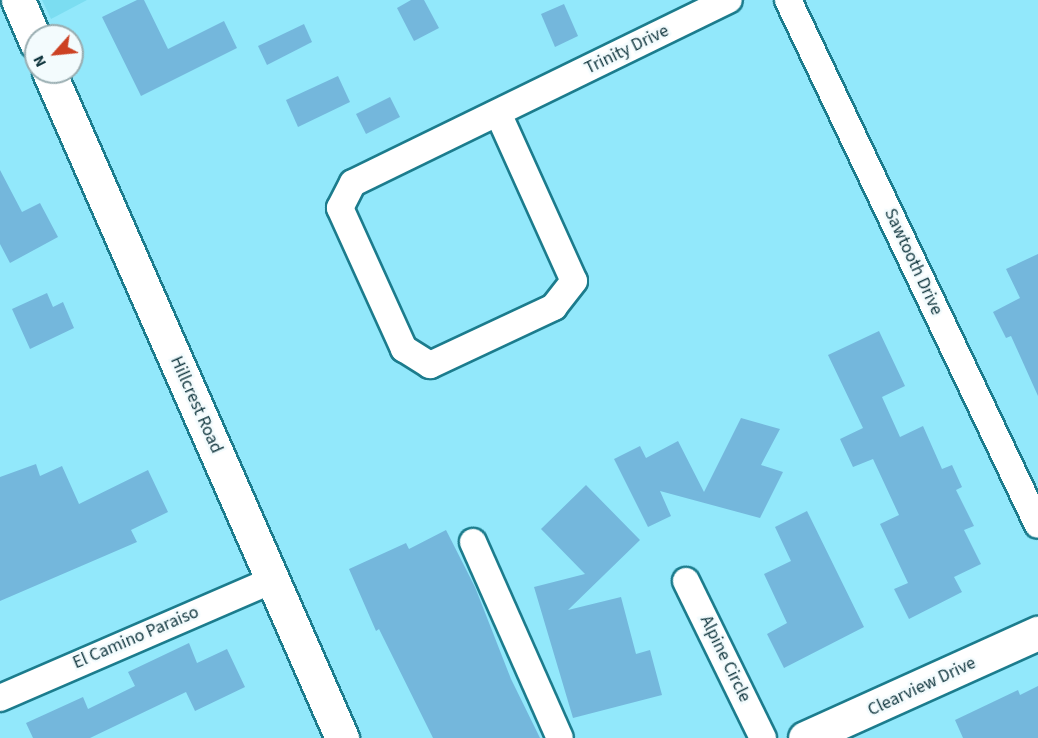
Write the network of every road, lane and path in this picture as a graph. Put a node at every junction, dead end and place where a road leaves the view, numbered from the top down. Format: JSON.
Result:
{"nodes":[{"id":1,"x":18,"y":0,"type":"edge"},
{"id":2,"x":729,"y":0,"type":"edge"},
{"id":3,"x":788,"y":0,"type":"edge"},
{"id":4,"x":28,"y":24,"type":"edge"},
{"id":5,"x":54,"y":84,"type":"edge"},
{"id":6,"x":498,"y":113,"type":"junction"},
{"id":7,"x":1038,"y":525,"type":"edge"},
{"id":8,"x":473,"y":542,"type":"dead end"},
{"id":9,"x":273,"y":580,"type":"junction"},
{"id":10,"x":686,"y":581,"type":"dead end"},
{"id":11,"x":1038,"y":633,"type":"edge"},
{"id":12,"x":0,"y":698,"type":"edge"},
{"id":13,"x":342,"y":738,"type":"edge"},
{"id":14,"x":560,"y":738,"type":"edge"},
{"id":15,"x":763,"y":738,"type":"edge"},
{"id":16,"x":805,"y":738,"type":"edge"}],
"edges":[{"from":1,"to":4,"type":"street"},
{"from":2,"to":6,"type":"street","name":"Trinity Drive"},
{"from":3,"to":7,"type":"street","name":"Sawtooth Drive"},
{"from":5,"to":9,"type":"street","name":"Hillcrest Road"},
{"from":6,"to":6,"type":"street","name":"Trinity Drive"},
{"from":8,"to":14,"type":"street"},
{"from":9,"to":12,"type":"street","name":"El Camino Paraiso"},
{"from":9,"to":13,"type":"street","name":"Hillcrest Road"},
{"from":10,"to":15,"type":"street","name":"Alpine Circle"},
{"from":11,"to":16,"type":"street","name":"Clearview Drive"}]}
